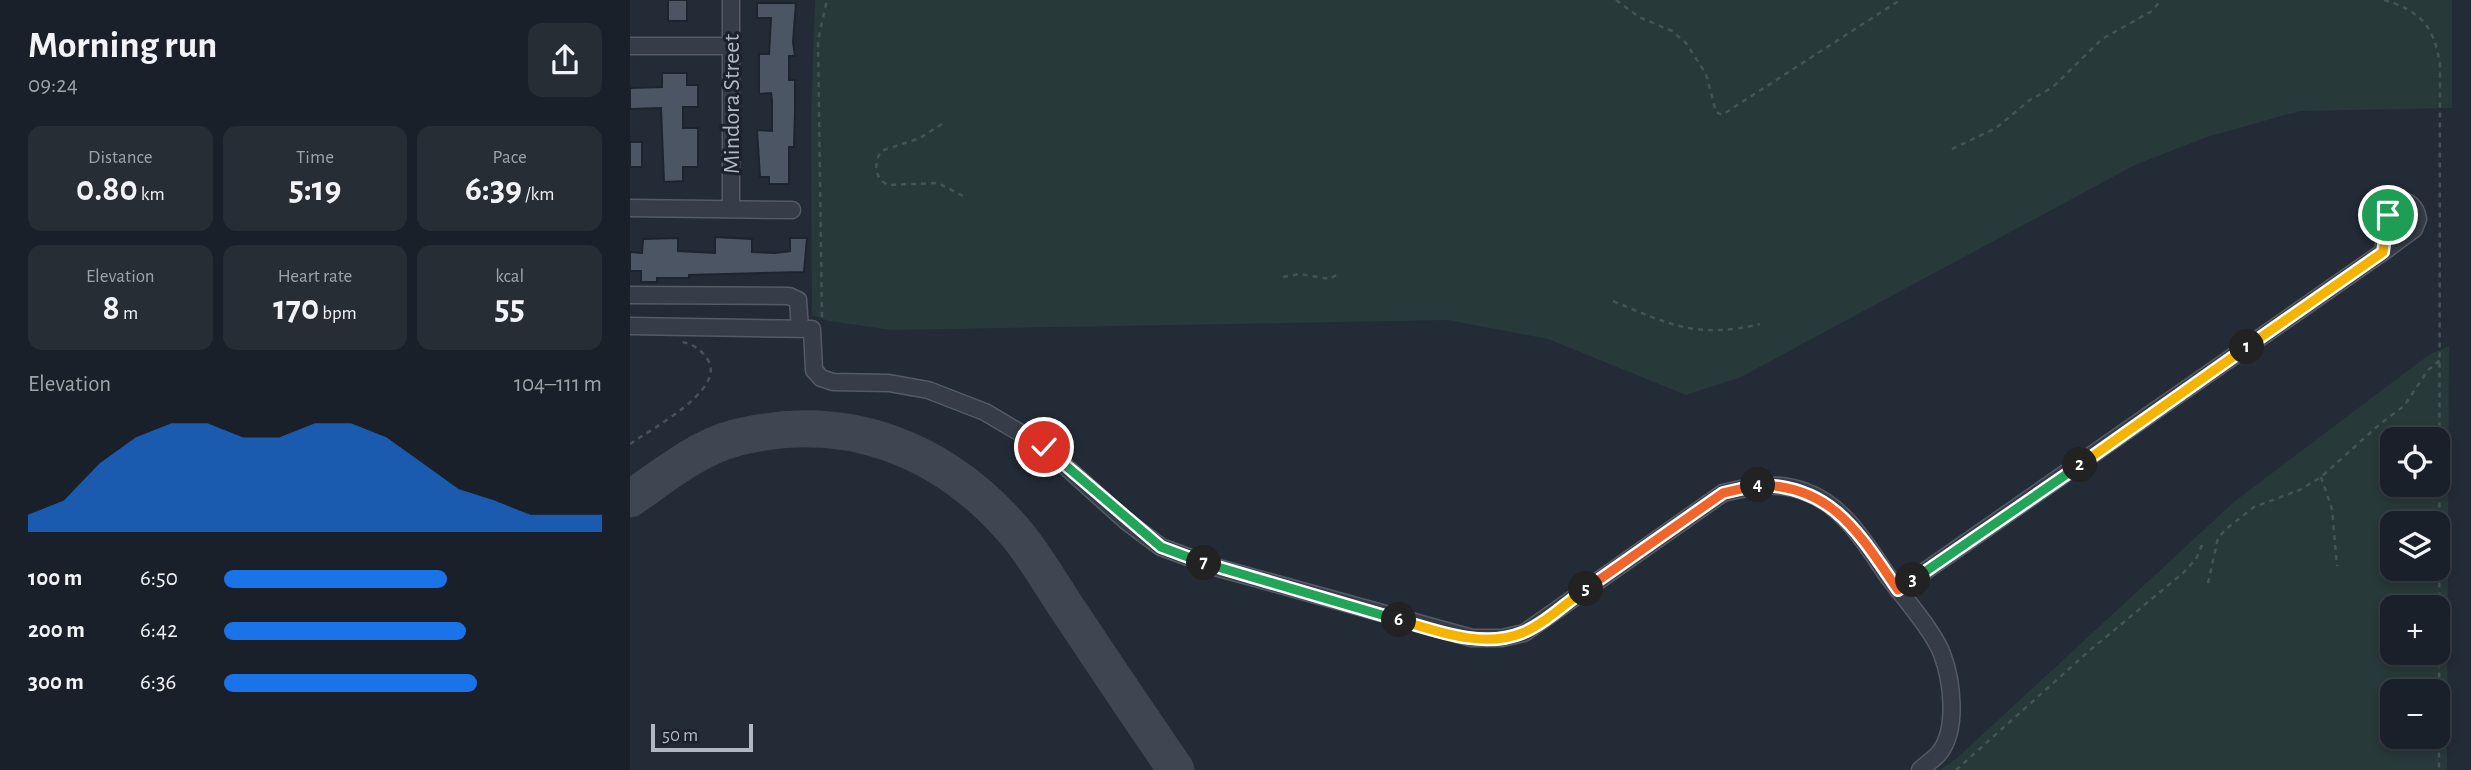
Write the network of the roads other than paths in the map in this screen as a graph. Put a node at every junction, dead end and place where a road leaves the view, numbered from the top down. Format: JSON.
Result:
{"nodes":[{"id":1,"x":731,"y":0,"type":"edge"},
{"id":2,"x":630,"y":46,"type":"edge"},
{"id":3,"x":731,"y":46,"type":"junction"},
{"id":4,"x":630,"y":208,"type":"edge"},
{"id":5,"x":731,"y":209,"type":"junction"},
{"id":6,"x":792,"y":210,"type":"dead end"},
{"id":7,"x":2383,"y":252,"type":"dead end"},
{"id":8,"x":630,"y":295,"type":"edge"},
{"id":9,"x":630,"y":326,"type":"edge"},
{"id":10,"x":806,"y":329,"type":"junction"},
{"id":11,"x":1898,"y":590,"type":"junction"},
{"id":12,"x":1920,"y":770,"type":"edge"}],
"edges":[{"from":1,"to":3,"type":"street","name":"Mindora Street"},
{"from":2,"to":3,"type":"street"},
{"from":3,"to":5,"type":"street","name":"Mindora Street"},
{"from":4,"to":5,"type":"street"},
{"from":5,"to":6,"type":"street"},
{"from":7,"to":11,"type":"street"},
{"from":8,"to":10,"type":"street"},
{"from":9,"to":10,"type":"street"},
{"from":10,"to":11,"type":"street"},
{"from":11,"to":12,"type":"street"}]}
